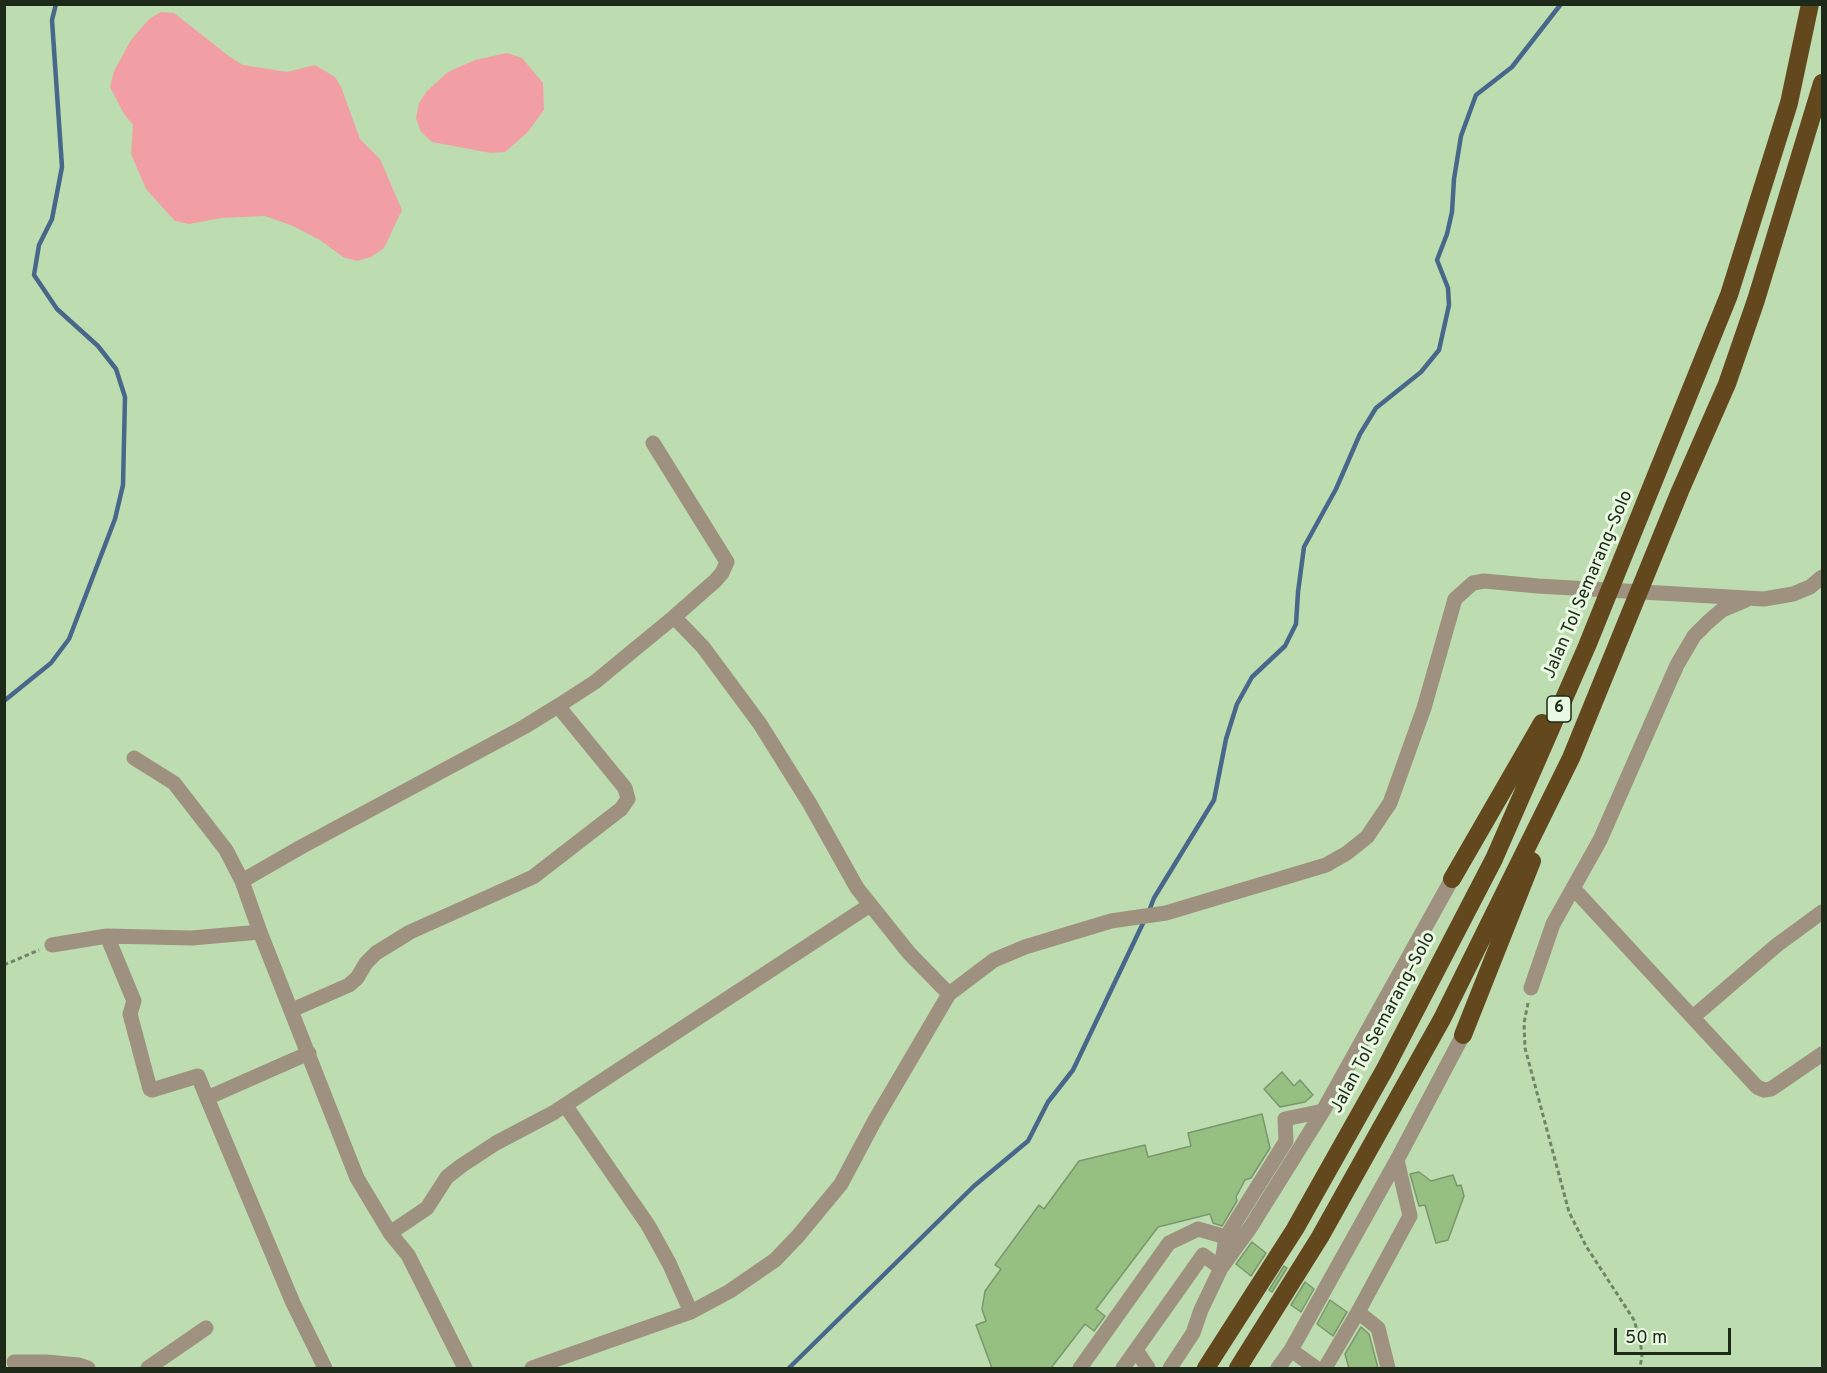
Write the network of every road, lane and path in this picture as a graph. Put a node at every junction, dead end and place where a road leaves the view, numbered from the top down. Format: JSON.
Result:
{"nodes":[{"id":1,"x":1810,"y":4,"type":"edge"},
{"id":2,"x":1822,"y":83,"type":"edge"},
{"id":3,"x":653,"y":443,"type":"dead end"},
{"id":4,"x":1822,"y":577,"type":"edge"},
{"id":5,"x":1751,"y":597,"type":"junction"},
{"id":6,"x":674,"y":617,"type":"junction"},
{"id":7,"x":1587,"y":646,"type":"junction"},
{"id":8,"x":558,"y":706,"type":"junction"},
{"id":9,"x":134,"y":758,"type":"dead end"},
{"id":10,"x":1570,"y":758,"type":"junction"},
{"id":11,"x":1452,"y":879,"type":"joint"},
{"id":12,"x":242,"y":881,"type":"junction"},
{"id":13,"x":1573,"y":888,"type":"junction"},
{"id":14,"x":870,"y":905,"type":"junction"},
{"id":15,"x":1822,"y":912,"type":"edge"},
{"id":16,"x":260,"y":932,"type":"junction"},
{"id":17,"x":107,"y":936,"type":"junction"},
{"id":18,"x":52,"y":945,"type":"joint"},
{"id":19,"x":4,"y":965,"type":"edge"},
{"id":20,"x":1531,"y":987,"type":"joint"},
{"id":21,"x":949,"y":994,"type":"junction"},
{"id":22,"x":292,"y":1010,"type":"junction"},
{"id":23,"x":1693,"y":1017,"type":"junction"},
{"id":24,"x":1463,"y":1035,"type":"joint"},
{"id":25,"x":309,"y":1053,"type":"junction"},
{"id":26,"x":1822,"y":1054,"type":"edge"},
{"id":27,"x":207,"y":1098,"type":"junction"},
{"id":28,"x":565,"y":1105,"type":"junction"},
{"id":29,"x":1323,"y":1111,"type":"junction"},
{"id":30,"x":1398,"y":1160,"type":"junction"},
{"id":31,"x":390,"y":1233,"type":"junction"},
{"id":32,"x":1226,"y":1237,"type":"junction"},
{"id":33,"x":1221,"y":1268,"type":"junction"},
{"id":34,"x":691,"y":1312,"type":"junction"},
{"id":35,"x":1358,"y":1312,"type":"junction"},
{"id":36,"x":206,"y":1328,"type":"dead end"},
{"id":37,"x":1136,"y":1350,"type":"junction"},
{"id":38,"x":1292,"y":1350,"type":"junction"},
{"id":39,"x":15,"y":1362,"type":"dead end"},
{"id":40,"x":88,"y":1368,"type":"edge"},
{"id":41,"x":148,"y":1368,"type":"edge"},
{"id":42,"x":325,"y":1368,"type":"edge"},
{"id":43,"x":465,"y":1368,"type":"edge"},
{"id":44,"x":532,"y":1368,"type":"edge"},
{"id":45,"x":1080,"y":1368,"type":"edge"},
{"id":46,"x":1124,"y":1368,"type":"edge"},
{"id":47,"x":1148,"y":1368,"type":"edge"},
{"id":48,"x":1170,"y":1368,"type":"edge"},
{"id":49,"x":1206,"y":1368,"type":"edge"},
{"id":50,"x":1238,"y":1368,"type":"edge"},
{"id":51,"x":1278,"y":1368,"type":"edge"},
{"id":52,"x":1316,"y":1368,"type":"edge"},
{"id":53,"x":1325,"y":1368,"type":"edge"},
{"id":54,"x":1388,"y":1368,"type":"edge"},
{"id":55,"x":1640,"y":1368,"type":"edge"}],
"edges":[{"from":1,"to":7,"type":"highway","name":"Jalan Tol Semarang–Solo","number":"6"},
{"from":2,"to":10,"type":"highway","number":"6"},
{"from":3,"to":6,"type":"street"},
{"from":4,"to":5,"type":"street"},
{"from":5,"to":13,"type":"street"},
{"from":5,"to":21,"type":"street"},
{"from":6,"to":8,"type":"street"},
{"from":6,"to":14,"type":"street"},
{"from":7,"to":11,"type":"highway"},
{"from":7,"to":49,"type":"highway","name":"Jalan Tol Semarang–Solo","number":"6"},
{"from":8,"to":12,"type":"street"},
{"from":8,"to":22,"type":"street"},
{"from":9,"to":12,"type":"street"},
{"from":10,"to":24,"type":"highway"},
{"from":10,"to":50,"type":"highway","number":"6"},
{"from":11,"to":29,"type":"street"},
{"from":12,"to":16,"type":"street"},
{"from":13,"to":20,"type":"street"},
{"from":13,"to":23,"type":"street"},
{"from":14,"to":21,"type":"street"},
{"from":14,"to":28,"type":"street"},
{"from":15,"to":23,"type":"street"},
{"from":16,"to":17,"type":"street"},
{"from":16,"to":22,"type":"street"},
{"from":17,"to":18,"type":"street"},
{"from":17,"to":27,"type":"street"},
{"from":18,"to":19,"type":"path"},
{"from":20,"to":55,"type":"path"},
{"from":21,"to":34,"type":"street"},
{"from":22,"to":25,"type":"street"},
{"from":23,"to":26,"type":"street"},
{"from":24,"to":30,"type":"street"},
{"from":25,"to":27,"type":"street"},
{"from":25,"to":31,"type":"street"},
{"from":27,"to":42,"type":"street"},
{"from":28,"to":31,"type":"street"},
{"from":28,"to":34,"type":"street"},
{"from":29,"to":32,"type":"street"},
{"from":29,"to":33,"type":"street"},
{"from":30,"to":35,"type":"street"},
{"from":30,"to":38,"type":"street"},
{"from":31,"to":43,"type":"street"},
{"from":32,"to":33,"type":"street"},
{"from":32,"to":45,"type":"street"},
{"from":33,"to":37,"type":"street"},
{"from":33,"to":48,"type":"street"},
{"from":34,"to":44,"type":"street"},
{"from":35,"to":53,"type":"street"},
{"from":35,"to":54,"type":"street"},
{"from":36,"to":41,"type":"street"},
{"from":37,"to":46,"type":"street"},
{"from":37,"to":47,"type":"street"},
{"from":38,"to":51,"type":"street"},
{"from":38,"to":52,"type":"street"},
{"from":39,"to":40,"type":"street"}]}
